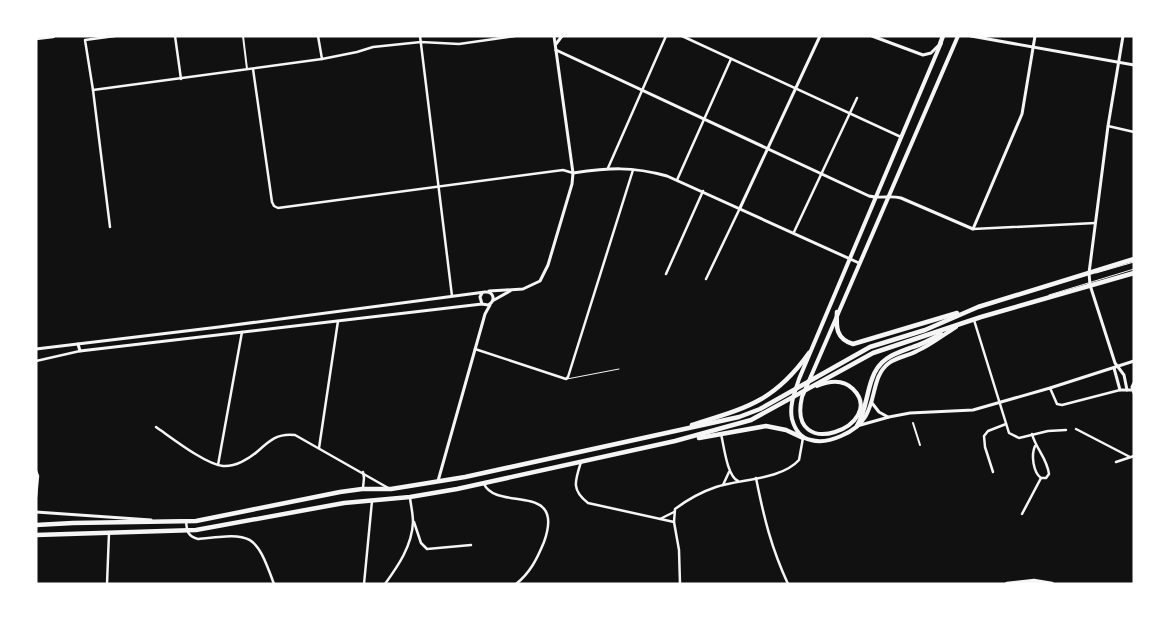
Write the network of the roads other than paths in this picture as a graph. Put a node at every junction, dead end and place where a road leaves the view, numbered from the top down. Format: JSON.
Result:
{"nodes":[{"id":1,"x":53,"y":36,"type":"edge"},
{"id":2,"x":115,"y":36,"type":"edge"},
{"id":3,"x":175,"y":36,"type":"edge"},
{"id":4,"x":243,"y":36,"type":"edge"},
{"id":5,"x":318,"y":36,"type":"edge"},
{"id":6,"x":420,"y":36,"type":"edge"},
{"id":7,"x":515,"y":36,"type":"edge"},
{"id":8,"x":554,"y":36,"type":"edge"},
{"id":9,"x":562,"y":36,"type":"edge"},
{"id":10,"x":666,"y":36,"type":"edge"},
{"id":11,"x":682,"y":36,"type":"edge"},
{"id":12,"x":820,"y":36,"type":"edge"},
{"id":13,"x":872,"y":36,"type":"edge"},
{"id":14,"x":944,"y":36,"type":"edge"},
{"id":15,"x":958,"y":36,"type":"edge"},
{"id":16,"x":971,"y":36,"type":"edge"},
{"id":17,"x":1035,"y":36,"type":"edge"},
{"id":18,"x":1123,"y":36,"type":"edge"},
{"id":19,"x":36,"y":38,"type":"edge"},
{"id":20,"x":421,"y":42,"type":"junction"},
{"id":21,"x":940,"y":44,"type":"junction"},
{"id":22,"x":555,"y":45,"type":"junction"},
{"id":23,"x":1033,"y":47,"type":"junction"},
{"id":24,"x":556,"y":50,"type":"junction"},
{"id":25,"x":322,"y":59,"type":"junction"},
{"id":26,"x":731,"y":59,"type":"junction"},
{"id":27,"x":1119,"y":62,"type":"junction"},
{"id":28,"x":1134,"y":64,"type":"edge"},
{"id":29,"x":253,"y":69,"type":"junction"},
{"id":30,"x":247,"y":70,"type":"junction"},
{"id":31,"x":181,"y":79,"type":"junction"},
{"id":32,"x":795,"y":88,"type":"junction"},
{"id":33,"x":93,"y":90,"type":"junction"},
{"id":34,"x":641,"y":90,"type":"junction"},
{"id":35,"x":857,"y":98,"type":"dead end"},
{"id":36,"x":850,"y":114,"type":"junction"},
{"id":37,"x":703,"y":120,"type":"junction"},
{"id":38,"x":1108,"y":126,"type":"junction"},
{"id":39,"x":1134,"y":132,"type":"edge"},
{"id":40,"x":901,"y":137,"type":"junction"},
{"id":41,"x":767,"y":150,"type":"junction"},
{"id":42,"x":608,"y":168,"type":"junction"},
{"id":43,"x":633,"y":168,"type":"junction"},
{"id":44,"x":573,"y":173,"type":"junction"},
{"id":45,"x":822,"y":175,"type":"junction"},
{"id":46,"x":677,"y":180,"type":"junction"},
{"id":47,"x":439,"y":187,"type":"junction"},
{"id":48,"x":702,"y":191,"type":"junction"},
{"id":49,"x":888,"y":196,"type":"junction"},
{"id":50,"x":875,"y":198,"type":"junction"},
{"id":51,"x":740,"y":208,"type":"junction"},
{"id":52,"x":1095,"y":223,"type":"junction"},
{"id":53,"x":110,"y":227,"type":"dead end"},
{"id":54,"x":973,"y":229,"type":"junction"},
{"id":55,"x":794,"y":232,"type":"junction"},
{"id":56,"x":849,"y":259,"type":"junction"},
{"id":57,"x":1134,"y":260,"type":"edge"},
{"id":58,"x":859,"y":263,"type":"junction"},
{"id":59,"x":1134,"y":271,"type":"edge"},
{"id":60,"x":1089,"y":273,"type":"junction"},
{"id":61,"x":666,"y":274,"type":"dead end"},
{"id":62,"x":706,"y":279,"type":"dead end"},
{"id":63,"x":1090,"y":283,"type":"junction"},
{"id":64,"x":510,"y":291,"type":"junction"},
{"id":65,"x":487,"y":292,"type":"junction"},
{"id":66,"x":482,"y":293,"type":"junction"},
{"id":67,"x":452,"y":296,"type":"junction"},
{"id":68,"x":493,"y":301,"type":"junction"},
{"id":69,"x":483,"y":304,"type":"junction"},
{"id":70,"x":490,"y":304,"type":"junction"},
{"id":71,"x":978,"y":307,"type":"junction"},
{"id":72,"x":838,"y":312,"type":"junction"},
{"id":73,"x":485,"y":314,"type":"junction"},
{"id":74,"x":974,"y":320,"type":"junction"},
{"id":75,"x":338,"y":321,"type":"junction"},
{"id":76,"x":958,"y":326,"type":"junction"},
{"id":77,"x":242,"y":332,"type":"junction"},
{"id":78,"x":78,"y":344,"type":"junction"},
{"id":79,"x":36,"y":349,"type":"edge"},
{"id":80,"x":475,"y":349,"type":"junction"},
{"id":81,"x":80,"y":351,"type":"junction"},
{"id":82,"x":809,"y":353,"type":"junction"},
{"id":83,"x":36,"y":361,"type":"edge"},
{"id":84,"x":1134,"y":361,"type":"edge"},
{"id":85,"x":1115,"y":367,"type":"junction"},
{"id":86,"x":619,"y":369,"type":"dead end"},
{"id":87,"x":566,"y":379,"type":"junction"},
{"id":88,"x":1133,"y":384,"type":"edge"},
{"id":89,"x":809,"y":388,"type":"junction"},
{"id":90,"x":1050,"y":388,"type":"junction"},
{"id":91,"x":1127,"y":389,"type":"junction"},
{"id":92,"x":1120,"y":390,"type":"junction"},
{"id":93,"x":1133,"y":391,"type":"edge"},
{"id":94,"x":872,"y":403,"type":"junction"},
{"id":95,"x":999,"y":403,"type":"junction"},
{"id":96,"x":889,"y":417,"type":"junction"},
{"id":97,"x":913,"y":423,"type":"dead end"},
{"id":98,"x":1006,"y":424,"type":"junction"},
{"id":99,"x":857,"y":426,"type":"junction"},
{"id":100,"x":156,"y":427,"type":"dead end"},
{"id":101,"x":1076,"y":429,"type":"dead end"},
{"id":102,"x":1066,"y":430,"type":"dead end"},
{"id":103,"x":672,"y":431,"type":"junction"},
{"id":104,"x":721,"y":434,"type":"junction"},
{"id":105,"x":1032,"y":434,"type":"junction"},
{"id":106,"x":803,"y":438,"type":"junction"},
{"id":107,"x":675,"y":441,"type":"junction"},
{"id":108,"x":920,"y":445,"type":"dead end"},
{"id":109,"x":1036,"y":446,"type":"junction"},
{"id":110,"x":319,"y":448,"type":"junction"},
{"id":111,"x":1132,"y":457,"type":"edge"},
{"id":112,"x":581,"y":462,"type":"junction"},
{"id":113,"x":1116,"y":462,"type":"dead end"},
{"id":114,"x":218,"y":465,"type":"junction"},
{"id":115,"x":36,"y":471,"type":"edge"},
{"id":116,"x":730,"y":471,"type":"junction"},
{"id":117,"x":363,"y":472,"type":"junction"},
{"id":118,"x":993,"y":472,"type":"dead end"},
{"id":119,"x":756,"y":478,"type":"junction"},
{"id":120,"x":1041,"y":478,"type":"junction"},
{"id":121,"x":740,"y":481,"type":"junction"},
{"id":122,"x":437,"y":482,"type":"junction"},
{"id":123,"x":484,"y":483,"type":"junction"},
{"id":124,"x":723,"y":485,"type":"junction"},
{"id":125,"x":362,"y":489,"type":"junction"},
{"id":126,"x":391,"y":489,"type":"junction"},
{"id":127,"x":36,"y":497,"type":"edge"},
{"id":128,"x":410,"y":497,"type":"junction"},
{"id":129,"x":372,"y":501,"type":"junction"},
{"id":130,"x":36,"y":512,"type":"edge"},
{"id":131,"x":674,"y":512,"type":"junction"},
{"id":132,"x":1022,"y":514,"type":"dead end"},
{"id":133,"x":413,"y":519,"type":"junction"},
{"id":134,"x":660,"y":519,"type":"junction"},
{"id":135,"x":186,"y":521,"type":"junction"},
{"id":136,"x":159,"y":522,"type":"junction"},
{"id":137,"x":674,"y":522,"type":"junction"},
{"id":138,"x":36,"y":525,"type":"edge"},
{"id":139,"x":187,"y":531,"type":"junction"},
{"id":140,"x":109,"y":532,"type":"junction"},
{"id":141,"x":36,"y":534,"type":"edge"},
{"id":142,"x":411,"y":534,"type":"junction"},
{"id":143,"x":419,"y":538,"type":"junction"},
{"id":144,"x":472,"y":544,"type":"dead end"},
{"id":145,"x":107,"y":584,"type":"edge"},
{"id":146,"x":274,"y":584,"type":"edge"},
{"id":147,"x":364,"y":584,"type":"edge"},
{"id":148,"x":384,"y":584,"type":"edge"},
{"id":149,"x":516,"y":584,"type":"edge"},
{"id":150,"x":680,"y":584,"type":"edge"},
{"id":151,"x":788,"y":584,"type":"edge"},
{"id":152,"x":1007,"y":584,"type":"edge"},
{"id":153,"x":1052,"y":584,"type":"edge"}],
"edges":[{"from":1,"to":19,"type":"main road"},
{"from":2,"to":33,"type":"street"},
{"from":3,"to":31,"type":"street"},
{"from":4,"to":30,"type":"street"},
{"from":5,"to":25,"type":"street"},
{"from":6,"to":20,"type":"street"},
{"from":7,"to":20,"type":"street"},
{"from":8,"to":22,"type":"street"},
{"from":9,"to":22,"type":"street"},
{"from":10,"to":34,"type":"street"},
{"from":11,"to":26,"type":"street"},
{"from":12,"to":32,"type":"street"},
{"from":13,"to":21,"type":"street"},
{"from":14,"to":21,"type":"main road"},
{"from":15,"to":49,"type":"main road"},
{"from":16,"to":23,"type":"street"},
{"from":17,"to":23,"type":"street"},
{"from":18,"to":27,"type":"street"},
{"from":20,"to":25,"type":"street"},
{"from":20,"to":47,"type":"street"},
{"from":21,"to":40,"type":"main road"},
{"from":22,"to":24,"type":"street"},
{"from":23,"to":27,"type":"street"},
{"from":23,"to":54,"type":"street"},
{"from":24,"to":34,"type":"street"},
{"from":24,"to":44,"type":"street"},
{"from":25,"to":29,"type":"street"},
{"from":26,"to":32,"type":"street"},
{"from":26,"to":37,"type":"street"},
{"from":27,"to":28,"type":"street"},
{"from":27,"to":38,"type":"street"},
{"from":29,"to":30,"type":"street"},
{"from":29,"to":47,"type":"street"},
{"from":30,"to":31,"type":"street"},
{"from":31,"to":33,"type":"street"},
{"from":32,"to":36,"type":"street"},
{"from":32,"to":41,"type":"street"},
{"from":33,"to":53,"type":"street"},
{"from":34,"to":37,"type":"street"},
{"from":34,"to":42,"type":"street"},
{"from":35,"to":36,"type":"street"},
{"from":36,"to":40,"type":"street"},
{"from":36,"to":45,"type":"street"},
{"from":37,"to":41,"type":"street"},
{"from":37,"to":46,"type":"street"},
{"from":38,"to":39,"type":"street"},
{"from":38,"to":52,"type":"street"},
{"from":40,"to":50,"type":"main road"},
{"from":41,"to":45,"type":"street"},
{"from":41,"to":51,"type":"street"},
{"from":42,"to":43,"type":"street"},
{"from":42,"to":44,"type":"street"},
{"from":43,"to":46,"type":"street"},
{"from":43,"to":87,"type":"street"},
{"from":44,"to":47,"type":"street"},
{"from":44,"to":64,"type":"street"},
{"from":45,"to":50,"type":"street"},
{"from":45,"to":55,"type":"street"},
{"from":46,"to":48,"type":"street"},
{"from":47,"to":67,"type":"street"},
{"from":48,"to":51,"type":"street"},
{"from":48,"to":61,"type":"street"},
{"from":49,"to":50,"type":"street"},
{"from":49,"to":54,"type":"street"},
{"from":49,"to":58,"type":"main road"},
{"from":50,"to":56,"type":"main road"},
{"from":51,"to":55,"type":"street"},
{"from":51,"to":62,"type":"street"},
{"from":52,"to":54,"type":"street"},
{"from":52,"to":60,"type":"street"},
{"from":55,"to":56,"type":"street"},
{"from":56,"to":58,"type":"street"},
{"from":56,"to":82,"type":"main road"},
{"from":57,"to":60,"type":"main road"},
{"from":58,"to":72,"type":"main road"},
{"from":59,"to":63,"type":"main road"},
{"from":60,"to":63,"type":"street"},
{"from":60,"to":71,"type":"main road"},
{"from":63,"to":74,"type":"main road"},
{"from":63,"to":85,"type":"street"},
{"from":64,"to":65,"type":"street"},
{"from":64,"to":68,"type":"street"},
{"from":65,"to":66,"type":"street"},
{"from":65,"to":68,"type":"street"},
{"from":66,"to":67,"type":"street"},
{"from":66,"to":69,"type":"street"},
{"from":67,"to":78,"type":"street"},
{"from":68,"to":70,"type":"street"},
{"from":69,"to":70,"type":"street"},
{"from":69,"to":73,"type":"street"},
{"from":69,"to":75,"type":"street"},
{"from":70,"to":73,"type":"street"},
{"from":71,"to":72,"type":"main road"},
{"from":71,"to":103,"type":"main road"},
{"from":72,"to":89,"type":"main road"},
{"from":73,"to":80,"type":"street"},
{"from":74,"to":76,"type":"main road"},
{"from":74,"to":95,"type":"street"},
{"from":75,"to":77,"type":"street"},
{"from":75,"to":110,"type":"street"},
{"from":76,"to":89,"type":"main road"},
{"from":76,"to":94,"type":"main road"},
{"from":76,"to":99,"type":"main road"},
{"from":77,"to":81,"type":"street"},
{"from":77,"to":114,"type":"street"},
{"from":78,"to":79,"type":"street"},
{"from":78,"to":81,"type":"street"},
{"from":80,"to":87,"type":"street"},
{"from":80,"to":122,"type":"street"},
{"from":81,"to":83,"type":"street"},
{"from":82,"to":103,"type":"main road"},
{"from":82,"to":106,"type":"main road"},
{"from":84,"to":85,"type":"street"},
{"from":85,"to":90,"type":"street"},
{"from":85,"to":91,"type":"street"},
{"from":85,"to":92,"type":"street"},
{"from":86,"to":87,"type":"lane"},
{"from":88,"to":91,"type":"street"},
{"from":88,"to":93,"type":"street"},
{"from":89,"to":107,"type":"main road"},
{"from":90,"to":92,"type":"street"},
{"from":90,"to":95,"type":"street"},
{"from":91,"to":92,"type":"street"},
{"from":91,"to":93,"type":"street"},
{"from":94,"to":96,"type":"street"},
{"from":94,"to":99,"type":"main road"},
{"from":95,"to":96,"type":"street"},
{"from":95,"to":98,"type":"street"},
{"from":96,"to":99,"type":"street"},
{"from":97,"to":108,"type":"street"},
{"from":98,"to":105,"type":"street"},
{"from":98,"to":118,"type":"street"},
{"from":99,"to":106,"type":"main road"},
{"from":100,"to":114,"type":"street"},
{"from":101,"to":111,"type":"street"},
{"from":102,"to":105,"type":"street"},
{"from":103,"to":122,"type":"main road"},
{"from":104,"to":106,"type":"main road"},
{"from":104,"to":107,"type":"main road"},
{"from":104,"to":116,"type":"street"},
{"from":105,"to":109,"type":"street"},
{"from":106,"to":119,"type":"street"},
{"from":107,"to":112,"type":"main road"},
{"from":109,"to":120,"type":"street"},
{"from":109,"to":120,"type":"street"},
{"from":110,"to":114,"type":"street"},
{"from":110,"to":117,"type":"street"},
{"from":111,"to":113,"type":"street"},
{"from":112,"to":123,"type":"main road"},
{"from":112,"to":134,"type":"street"},
{"from":115,"to":127,"type":"street"},
{"from":116,"to":121,"type":"street"},
{"from":116,"to":124,"type":"street"},
{"from":117,"to":125,"type":"street"},
{"from":117,"to":126,"type":"street"},
{"from":119,"to":121,"type":"street"},
{"from":119,"to":151,"type":"street"},
{"from":120,"to":132,"type":"street"},
{"from":121,"to":124,"type":"street"},
{"from":122,"to":126,"type":"main road"},
{"from":123,"to":128,"type":"main road"},
{"from":123,"to":149,"type":"street"},
{"from":124,"to":131,"type":"street"},
{"from":125,"to":126,"type":"main road"},
{"from":125,"to":135,"type":"main road"},
{"from":128,"to":129,"type":"main road"},
{"from":128,"to":133,"type":"street"},
{"from":129,"to":139,"type":"main road"},
{"from":129,"to":147,"type":"street"},
{"from":130,"to":136,"type":"street"},
{"from":131,"to":134,"type":"street"},
{"from":131,"to":137,"type":"street"},
{"from":133,"to":142,"type":"street"},
{"from":133,"to":143,"type":"street"},
{"from":134,"to":137,"type":"street"},
{"from":135,"to":136,"type":"main road"},
{"from":135,"to":139,"type":"street"},
{"from":136,"to":138,"type":"main road"},
{"from":137,"to":150,"type":"street"},
{"from":139,"to":140,"type":"main road"},
{"from":139,"to":146,"type":"street"},
{"from":140,"to":141,"type":"main road"},
{"from":140,"to":145,"type":"street"},
{"from":142,"to":143,"type":"street"},
{"from":142,"to":148,"type":"street"},
{"from":143,"to":144,"type":"street"},
{"from":152,"to":153,"type":"main road"}]}
